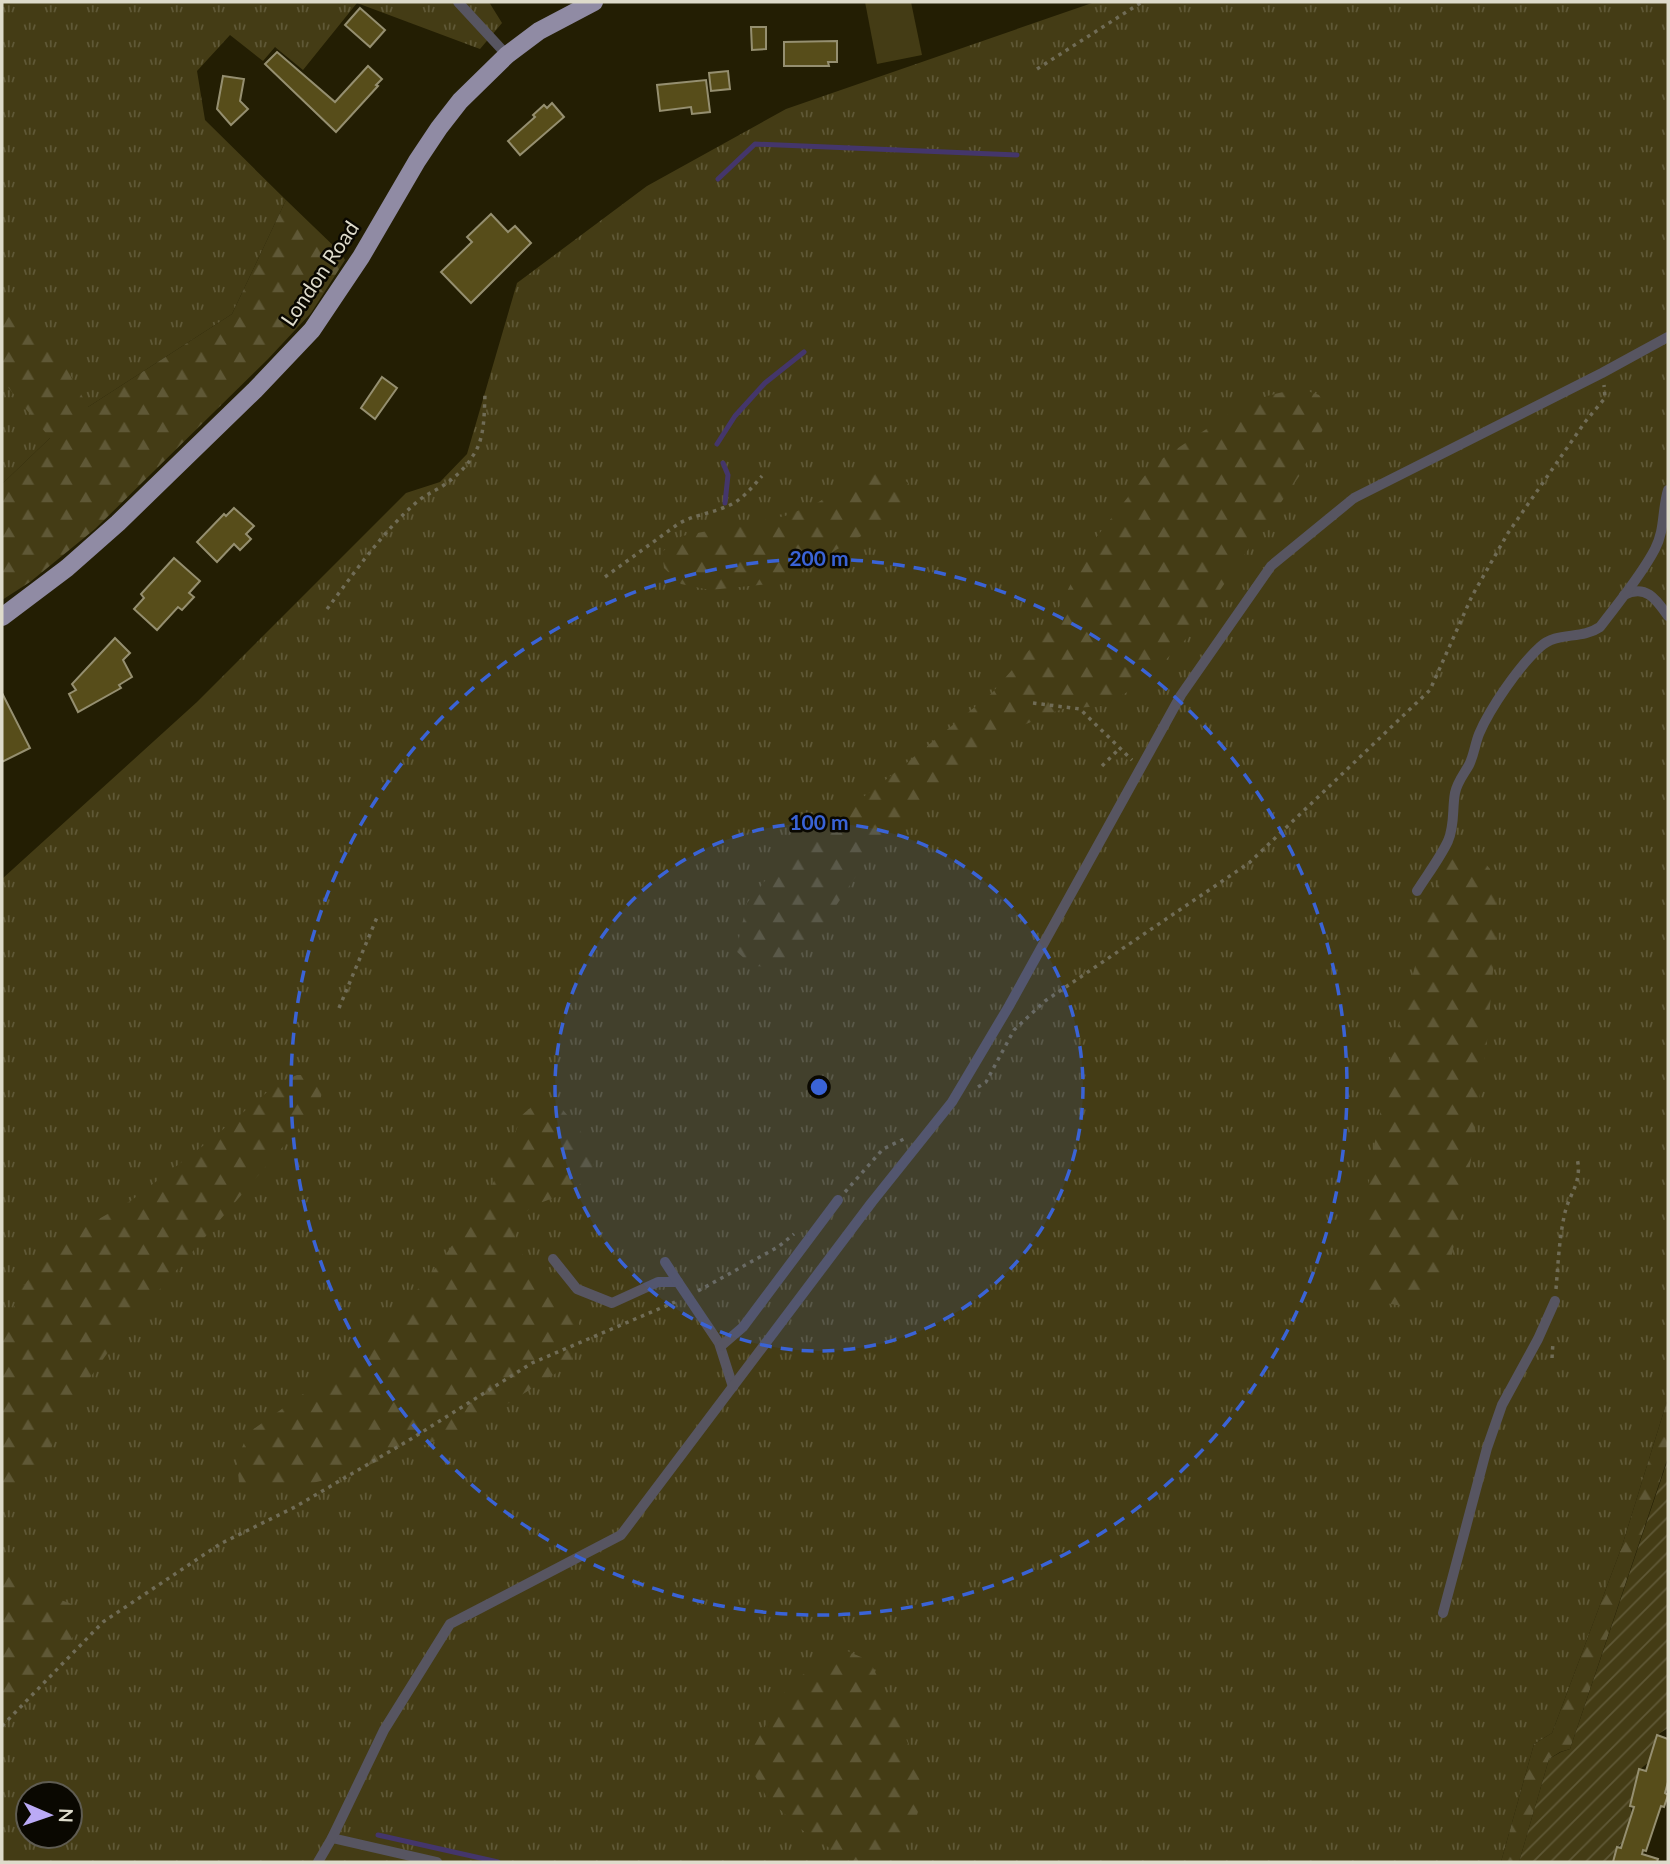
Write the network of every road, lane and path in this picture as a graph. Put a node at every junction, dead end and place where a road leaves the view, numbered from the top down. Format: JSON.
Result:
{"nodes":[{"id":1,"x":458,"y":2,"type":"edge"},
{"id":2,"x":594,"y":2,"type":"edge"},
{"id":3,"x":1142,"y":2,"type":"edge"},
{"id":4,"x":507,"y":55,"type":"junction"},
{"id":5,"x":1037,"y":69,"type":"dead end"},
{"id":6,"x":1668,"y":337,"type":"edge"},
{"id":7,"x":1602,"y":373,"type":"junction"},
{"id":8,"x":485,"y":394,"type":"dead end"},
{"id":9,"x":762,"y":476,"type":"dead end"},
{"id":10,"x":1668,"y":490,"type":"edge"},
{"id":11,"x":605,"y":577,"type":"dead end"},
{"id":12,"x":1624,"y":595,"type":"junction"},
{"id":13,"x":327,"y":609,"type":"dead end"},
{"id":14,"x":1668,"y":616,"type":"edge"},
{"id":15,"x":2,"y":617,"type":"edge"},
{"id":16,"x":1033,"y":702,"type":"dead end"},
{"id":17,"x":1120,"y":748,"type":"junction"},
{"id":18,"x":1102,"y":766,"type":"dead end"},
{"id":19,"x":1140,"y":769,"type":"junction"},
{"id":20,"x":1417,"y":891,"type":"dead end"},
{"id":21,"x":378,"y":915,"type":"dead end"},
{"id":22,"x":339,"y":1008,"type":"dead end"},
{"id":23,"x":952,"y":1101,"type":"junction"},
{"id":24,"x":908,"y":1137,"type":"dead end"},
{"id":25,"x":1577,"y":1158,"type":"dead end"},
{"id":26,"x":838,"y":1200,"type":"joint"},
{"id":27,"x":798,"y":1231,"type":"dead end"},
{"id":28,"x":553,"y":1259,"type":"dead end"},
{"id":29,"x":665,"y":1262,"type":"dead end"},
{"id":30,"x":678,"y":1282,"type":"junction"},
{"id":31,"x":688,"y":1296,"type":"junction"},
{"id":32,"x":1555,"y":1301,"type":"joint"},
{"id":33,"x":1554,"y":1331,"type":"dead end"},
{"id":34,"x":721,"y":1346,"type":"junction"},
{"id":35,"x":1552,"y":1358,"type":"dead end"},
{"id":36,"x":733,"y":1387,"type":"junction"},
{"id":37,"x":1443,"y":1613,"type":"dead end"},
{"id":38,"x":2,"y":1726,"type":"edge"},
{"id":39,"x":331,"y":1838,"type":"junction"},
{"id":40,"x":317,"y":1862,"type":"edge"},
{"id":41,"x":438,"y":1862,"type":"edge"}],
"edges":[{"from":1,"to":4,"type":"lane"},
{"from":2,"to":4,"type":"main road","name":"London Road"},
{"from":3,"to":5,"type":"path"},
{"from":4,"to":15,"type":"main road","name":"London Road"},
{"from":6,"to":7,"type":"lane"},
{"from":7,"to":19,"type":"lane"},
{"from":7,"to":23,"type":"path"},
{"from":8,"to":13,"type":"path"},
{"from":9,"to":11,"type":"path"},
{"from":10,"to":12,"type":"lane"},
{"from":12,"to":14,"type":"lane"},
{"from":12,"to":20,"type":"lane"},
{"from":16,"to":17,"type":"path"},
{"from":17,"to":18,"type":"path"},
{"from":17,"to":19,"type":"path"},
{"from":19,"to":23,"type":"lane"},
{"from":21,"to":22,"type":"path"},
{"from":23,"to":36,"type":"lane"},
{"from":24,"to":26,"type":"path"},
{"from":25,"to":32,"type":"path"},
{"from":26,"to":34,"type":"lane"},
{"from":27,"to":31,"type":"path"},
{"from":28,"to":30,"type":"lane"},
{"from":29,"to":30,"type":"lane"},
{"from":30,"to":31,"type":"lane"},
{"from":31,"to":34,"type":"lane"},
{"from":31,"to":38,"type":"path"},
{"from":32,"to":37,"type":"lane"},
{"from":33,"to":35,"type":"path"},
{"from":34,"to":36,"type":"lane"},
{"from":36,"to":39,"type":"lane"},
{"from":39,"to":40,"type":"lane"},
{"from":39,"to":41,"type":"lane"}]}
